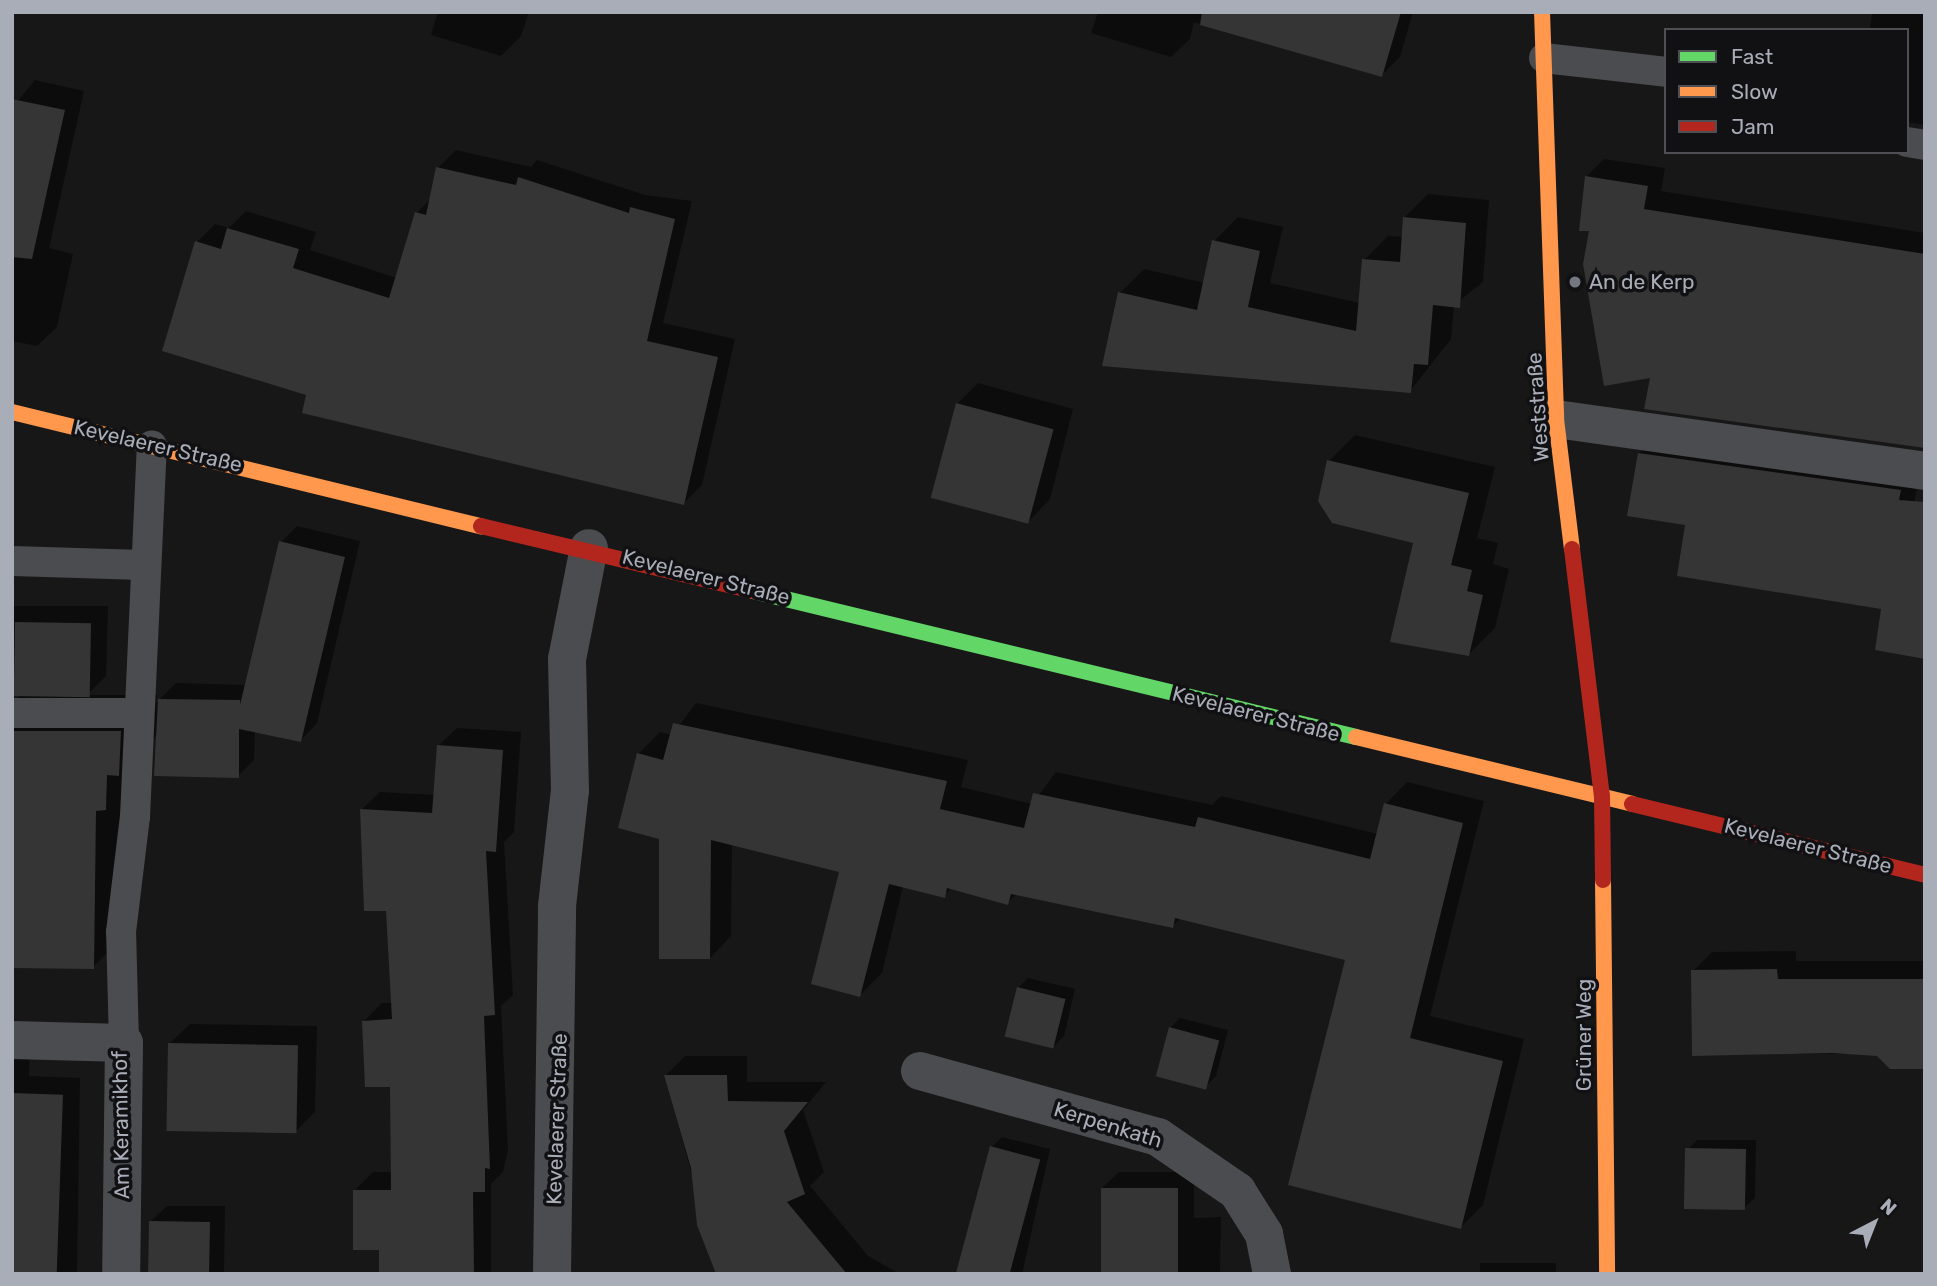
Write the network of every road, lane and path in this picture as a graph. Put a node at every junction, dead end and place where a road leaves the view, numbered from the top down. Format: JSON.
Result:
{"nodes":[{"id":1,"x":1542,"y":12,"type":"edge"},
{"id":2,"x":1544,"y":58,"type":"junction"},
{"id":3,"x":1664,"y":72,"type":"edge"},
{"id":4,"x":12,"y":412,"type":"edge"},
{"id":5,"x":1556,"y":419,"type":"junction"},
{"id":6,"x":152,"y":445,"type":"junction"},
{"id":7,"x":1925,"y":471,"type":"edge"},
{"id":8,"x":589,"y":548,"type":"junction"},
{"id":9,"x":12,"y":561,"type":"edge"},
{"id":10,"x":143,"y":565,"type":"junction"},
{"id":11,"x":12,"y":713,"type":"edge"},
{"id":12,"x":136,"y":713,"type":"junction"},
{"id":13,"x":1602,"y":796,"type":"junction"},
{"id":14,"x":1925,"y":875,"type":"edge"},
{"id":15,"x":12,"y":1040,"type":"edge"},
{"id":16,"x":124,"y":1043,"type":"junction"},
{"id":17,"x":920,"y":1071,"type":"dead end"},
{"id":18,"x":121,"y":1274,"type":"edge"},
{"id":19,"x":552,"y":1274,"type":"edge"},
{"id":20,"x":1272,"y":1274,"type":"edge"},
{"id":21,"x":1607,"y":1274,"type":"edge"}],
"edges":[{"from":1,"to":2,"type":"main road","name":"Weststraße"},
{"from":2,"to":3,"type":"lane"},
{"from":2,"to":5,"type":"main road","name":"Weststraße"},
{"from":4,"to":6,"type":"main road","name":"Kevelaerer Straße"},
{"from":5,"to":7,"type":"street"},
{"from":5,"to":13,"type":"main road","name":"Weststraße"},
{"from":6,"to":8,"type":"main road","name":"Kevelaerer Straße"},
{"from":6,"to":10,"type":"lane"},
{"from":8,"to":13,"type":"main road","name":"Kevelaerer Straße"},
{"from":8,"to":19,"type":"street","name":"Kevelaerer Straße"},
{"from":9,"to":10,"type":"lane"},
{"from":10,"to":12,"type":"lane"},
{"from":11,"to":12,"type":"lane"},
{"from":12,"to":16,"type":"lane"},
{"from":13,"to":14,"type":"main road","name":"Kevelaerer Straße"},
{"from":13,"to":21,"type":"main road","name":"Grüner Weg"},
{"from":15,"to":16,"type":"street","name":"Am Keramikhof"},
{"from":16,"to":18,"type":"street","name":"Am Keramikhof"},
{"from":17,"to":20,"type":"street","name":"Kerpenkath"}]}
